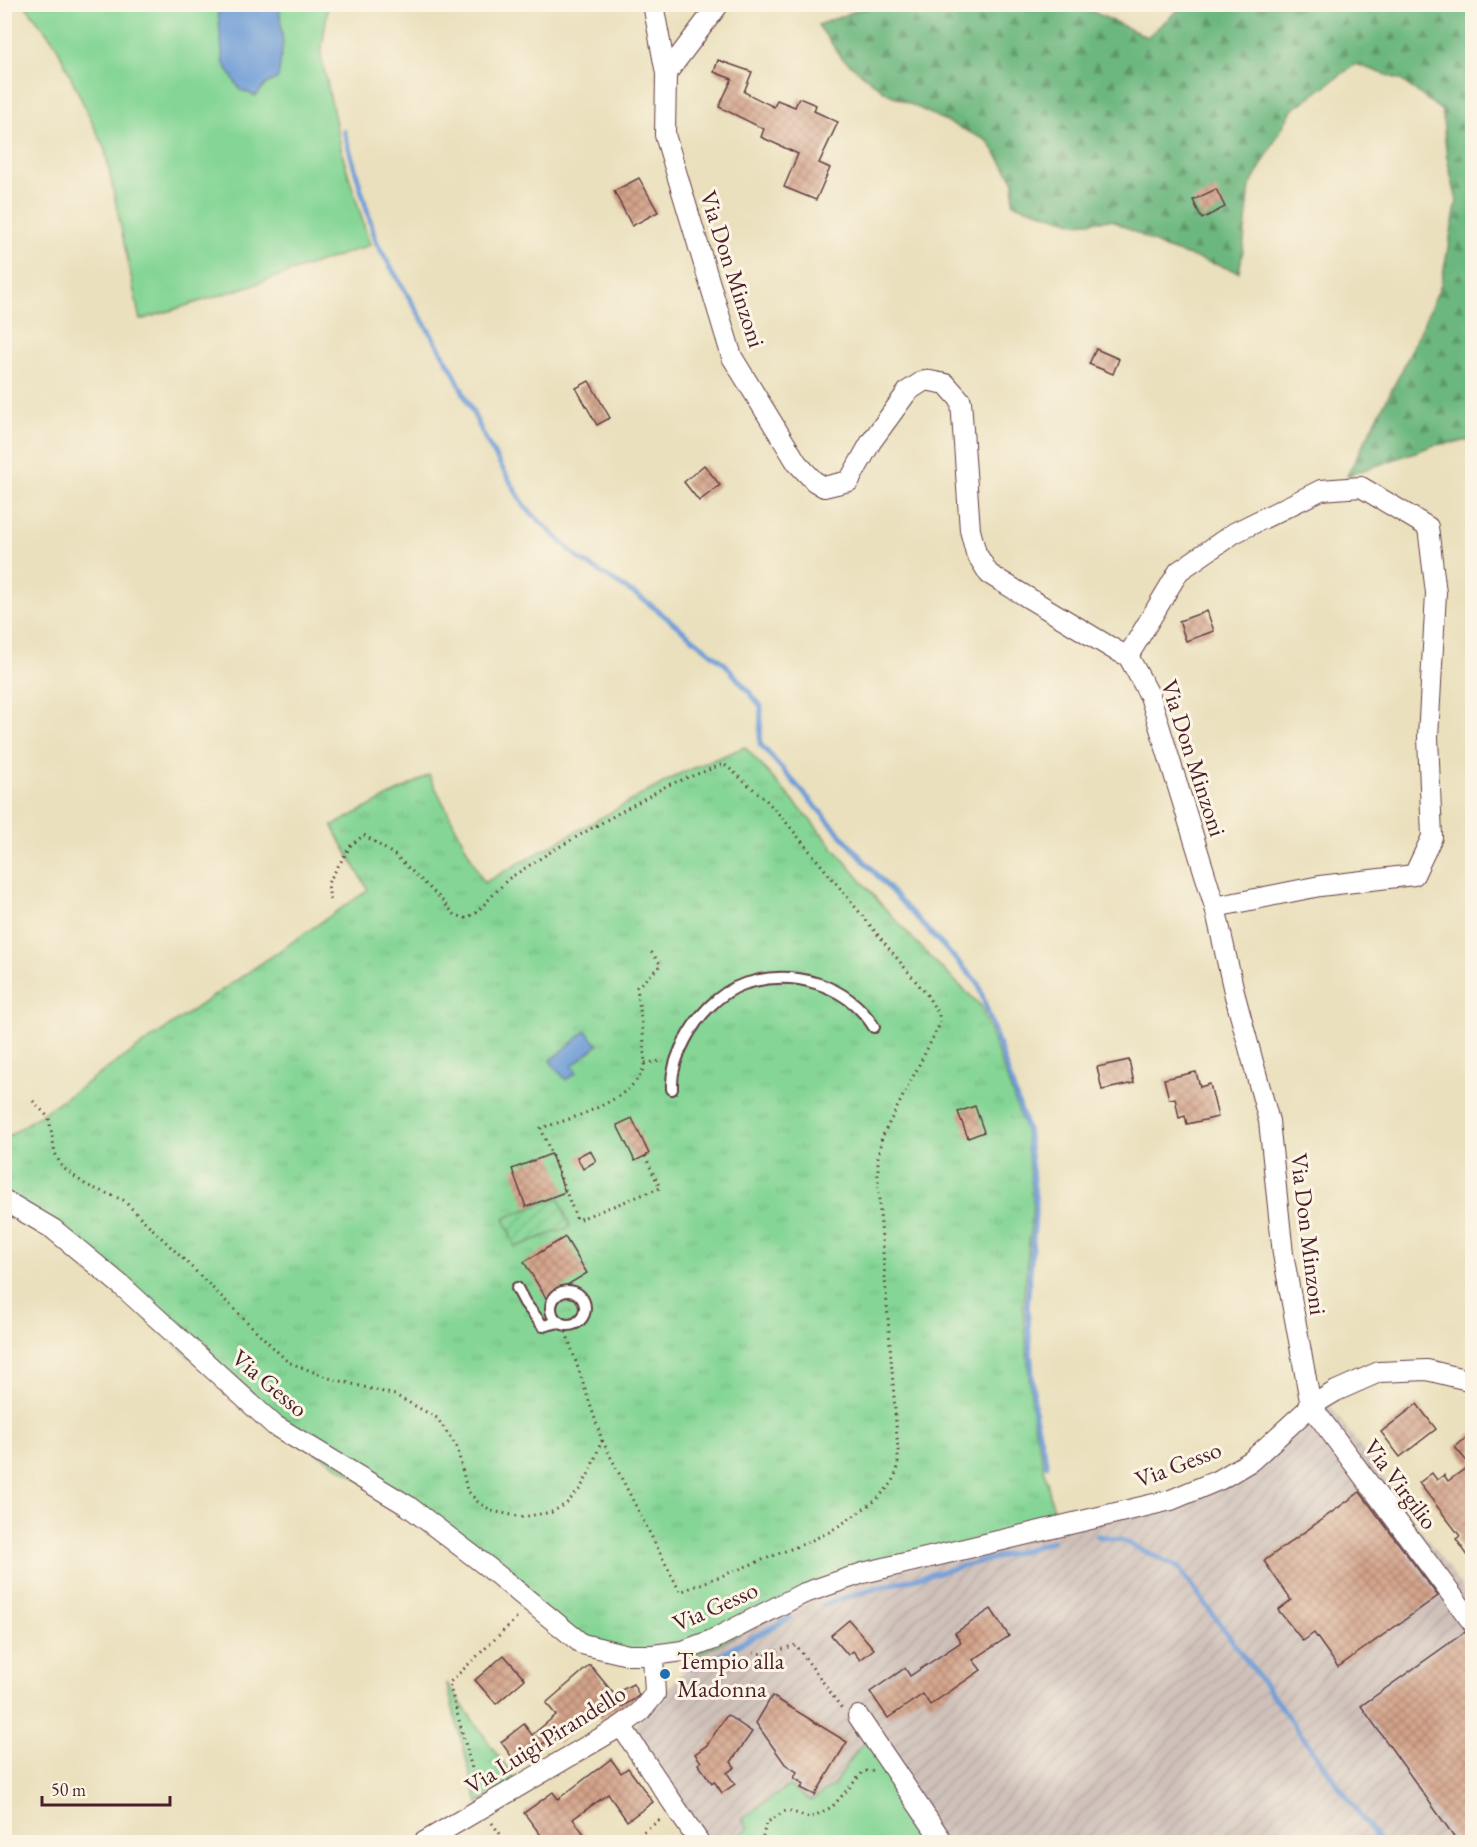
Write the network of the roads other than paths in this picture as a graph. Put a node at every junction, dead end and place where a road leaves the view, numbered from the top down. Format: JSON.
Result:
{"nodes":[{"id":1,"x":653,"y":4,"type":"edge"},
{"id":2,"x":719,"y":4,"type":"edge"},
{"id":3,"x":666,"y":74,"type":"junction"},
{"id":4,"x":1128,"y":656,"type":"junction"},
{"id":5,"x":1215,"y":907,"type":"junction"},
{"id":6,"x":874,"y":1027,"type":"dead end"},
{"id":7,"x":672,"y":1089,"type":"dead end"},
{"id":8,"x":4,"y":1200,"type":"edge"},
{"id":9,"x":517,"y":1288,"type":"dead end"},
{"id":10,"x":562,"y":1324,"type":"road end"},
{"id":11,"x":1473,"y":1381,"type":"edge"},
{"id":12,"x":1311,"y":1406,"type":"junction"},
{"id":13,"x":1473,"y":1622,"type":"edge"},
{"id":14,"x":653,"y":1655,"type":"junction"},
{"id":15,"x":851,"y":1713,"type":"road end"},
{"id":16,"x":621,"y":1726,"type":"junction"},
{"id":17,"x":424,"y":1842,"type":"edge"},
{"id":18,"x":699,"y":1842,"type":"edge"},
{"id":19,"x":944,"y":1842,"type":"edge"}],
"edges":[{"from":1,"to":3,"type":"street"},
{"from":2,"to":3,"type":"street"},
{"from":3,"to":4,"type":"street","name":"Via Don Minzoni"},
{"from":4,"to":5,"type":"street","name":"Via Don Minzoni"},
{"from":4,"to":5,"type":"street"},
{"from":5,"to":12,"type":"street","name":"Via Don Minzoni"},
{"from":6,"to":7,"type":"lane"},
{"from":8,"to":14,"type":"street","name":"Via Gesso"},
{"from":9,"to":10,"type":"lane"},
{"from":11,"to":12,"type":"street","name":"Via Gesso"},
{"from":12,"to":13,"type":"street","name":"Via Virgilio"},
{"from":12,"to":14,"type":"street","name":"Via Gesso"},
{"from":14,"to":16,"type":"street","name":"Via Luigi Pirandello"},
{"from":15,"to":19,"type":"street"},
{"from":16,"to":17,"type":"street","name":"Via Luigi Pirandello"},
{"from":16,"to":18,"type":"street"}]}
